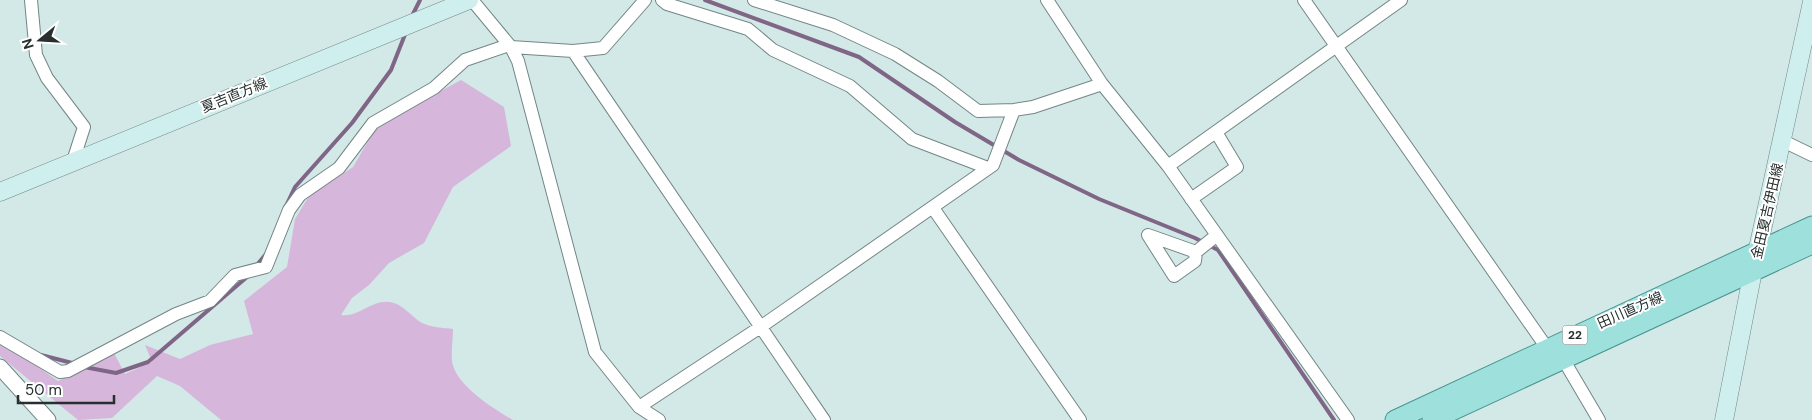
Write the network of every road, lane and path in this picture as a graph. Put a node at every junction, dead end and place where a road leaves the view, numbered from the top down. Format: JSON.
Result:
{"nodes":[{"id":1,"x":31,"y":0,"type":"edge"},
{"id":2,"x":471,"y":0,"type":"edge"},
{"id":3,"x":645,"y":0,"type":"edge"},
{"id":4,"x":662,"y":0,"type":"edge"},
{"id":5,"x":754,"y":0,"type":"edge"},
{"id":6,"x":1047,"y":0,"type":"edge"},
{"id":7,"x":1304,"y":0,"type":"edge"},
{"id":8,"x":1401,"y":0,"type":"edge"},
{"id":9,"x":1812,"y":2,"type":"edge"},
{"id":10,"x":510,"y":46,"type":"junction"},
{"id":11,"x":1336,"y":48,"type":"junction"},
{"id":12,"x":572,"y":51,"type":"junction"},
{"id":13,"x":1102,"y":84,"type":"junction"},
{"id":14,"x":1014,"y":110,"type":"junction"},
{"id":15,"x":1216,"y":132,"type":"junction"},
{"id":16,"x":1782,"y":141,"type":"junction"},
{"id":17,"x":1812,"y":155,"type":"edge"},
{"id":18,"x":73,"y":160,"type":"junction"},
{"id":19,"x":1168,"y":166,"type":"junction"},
{"id":20,"x":988,"y":168,"type":"junction"},
{"id":21,"x":0,"y":192,"type":"edge"},
{"id":22,"x":1191,"y":199,"type":"junction"},
{"id":23,"x":933,"y":208,"type":"junction"},
{"id":24,"x":1812,"y":226,"type":"edge"},
{"id":25,"x":1217,"y":235,"type":"junction"},
{"id":26,"x":1812,"y":244,"type":"edge"},
{"id":27,"x":1196,"y":252,"type":"dead end"},
{"id":28,"x":1755,"y":262,"type":"junction"},
{"id":29,"x":759,"y":328,"type":"junction"},
{"id":30,"x":0,"y":337,"type":"edge"},
{"id":31,"x":1547,"y":348,"type":"junction"},
{"id":32,"x":1563,"y":359,"type":"junction"},
{"id":33,"x":0,"y":367,"type":"edge"},
{"id":34,"x":639,"y":407,"type":"junction"},
{"id":35,"x":48,"y":420,"type":"edge"},
{"id":36,"x":659,"y":420,"type":"edge"},
{"id":37,"x":824,"y":420,"type":"edge"},
{"id":38,"x":1080,"y":420,"type":"edge"},
{"id":39,"x":1348,"y":420,"type":"edge"},
{"id":40,"x":1395,"y":420,"type":"edge"},
{"id":41,"x":1432,"y":420,"type":"edge"},
{"id":42,"x":1600,"y":420,"type":"edge"},
{"id":43,"x":1724,"y":420,"type":"edge"}],
"edges":[{"from":1,"to":18,"type":"street"},
{"from":2,"to":10,"type":"street"},
{"from":2,"to":18,"type":"main road","name":"夏吉直方線"},
{"from":3,"to":12,"type":"street"},
{"from":4,"to":20,"type":"street"},
{"from":5,"to":14,"type":"street"},
{"from":6,"to":13,"type":"street"},
{"from":7,"to":11,"type":"street"},
{"from":8,"to":11,"type":"street"},
{"from":9,"to":16,"type":"main road","name":"金田夏吉伊田線"},
{"from":10,"to":12,"type":"street"},
{"from":10,"to":30,"type":"street"},
{"from":10,"to":34,"type":"street"},
{"from":11,"to":15,"type":"street"},
{"from":11,"to":31,"type":"street"},
{"from":12,"to":29,"type":"street"},
{"from":13,"to":14,"type":"street"},
{"from":13,"to":19,"type":"street"},
{"from":14,"to":20,"type":"street"},
{"from":15,"to":19,"type":"street"},
{"from":15,"to":22,"type":"street"},
{"from":16,"to":17,"type":"street"},
{"from":16,"to":28,"type":"main road","name":"金田夏吉伊田線"},
{"from":18,"to":21,"type":"main road","name":"夏吉直方線"},
{"from":19,"to":22,"type":"street"},
{"from":20,"to":23,"type":"street"},
{"from":22,"to":25,"type":"street"},
{"from":23,"to":29,"type":"street"},
{"from":23,"to":38,"type":"street"},
{"from":24,"to":28,"type":"main road","name":"田川直方線","number":"22"},
{"from":25,"to":27,"type":"street"},
{"from":25,"to":39,"type":"street"},
{"from":26,"to":28,"type":"main road","name":"田川直方線","number":"22"},
{"from":28,"to":31,"type":"main road","name":"田川直方線","number":"22"},
{"from":28,"to":32,"type":"main road","name":"田川直方線","number":"22"},
{"from":28,"to":43,"type":"main road","name":"金田夏吉伊田線"},
{"from":29,"to":34,"type":"street"},
{"from":29,"to":37,"type":"street"},
{"from":31,"to":32,"type":"street"},
{"from":31,"to":40,"type":"main road","name":"田川直方線","number":"22"},
{"from":32,"to":41,"type":"main road","name":"田川直方線","number":"22"},
{"from":32,"to":42,"type":"street"},
{"from":33,"to":35,"type":"street"},
{"from":34,"to":36,"type":"street"}]}
